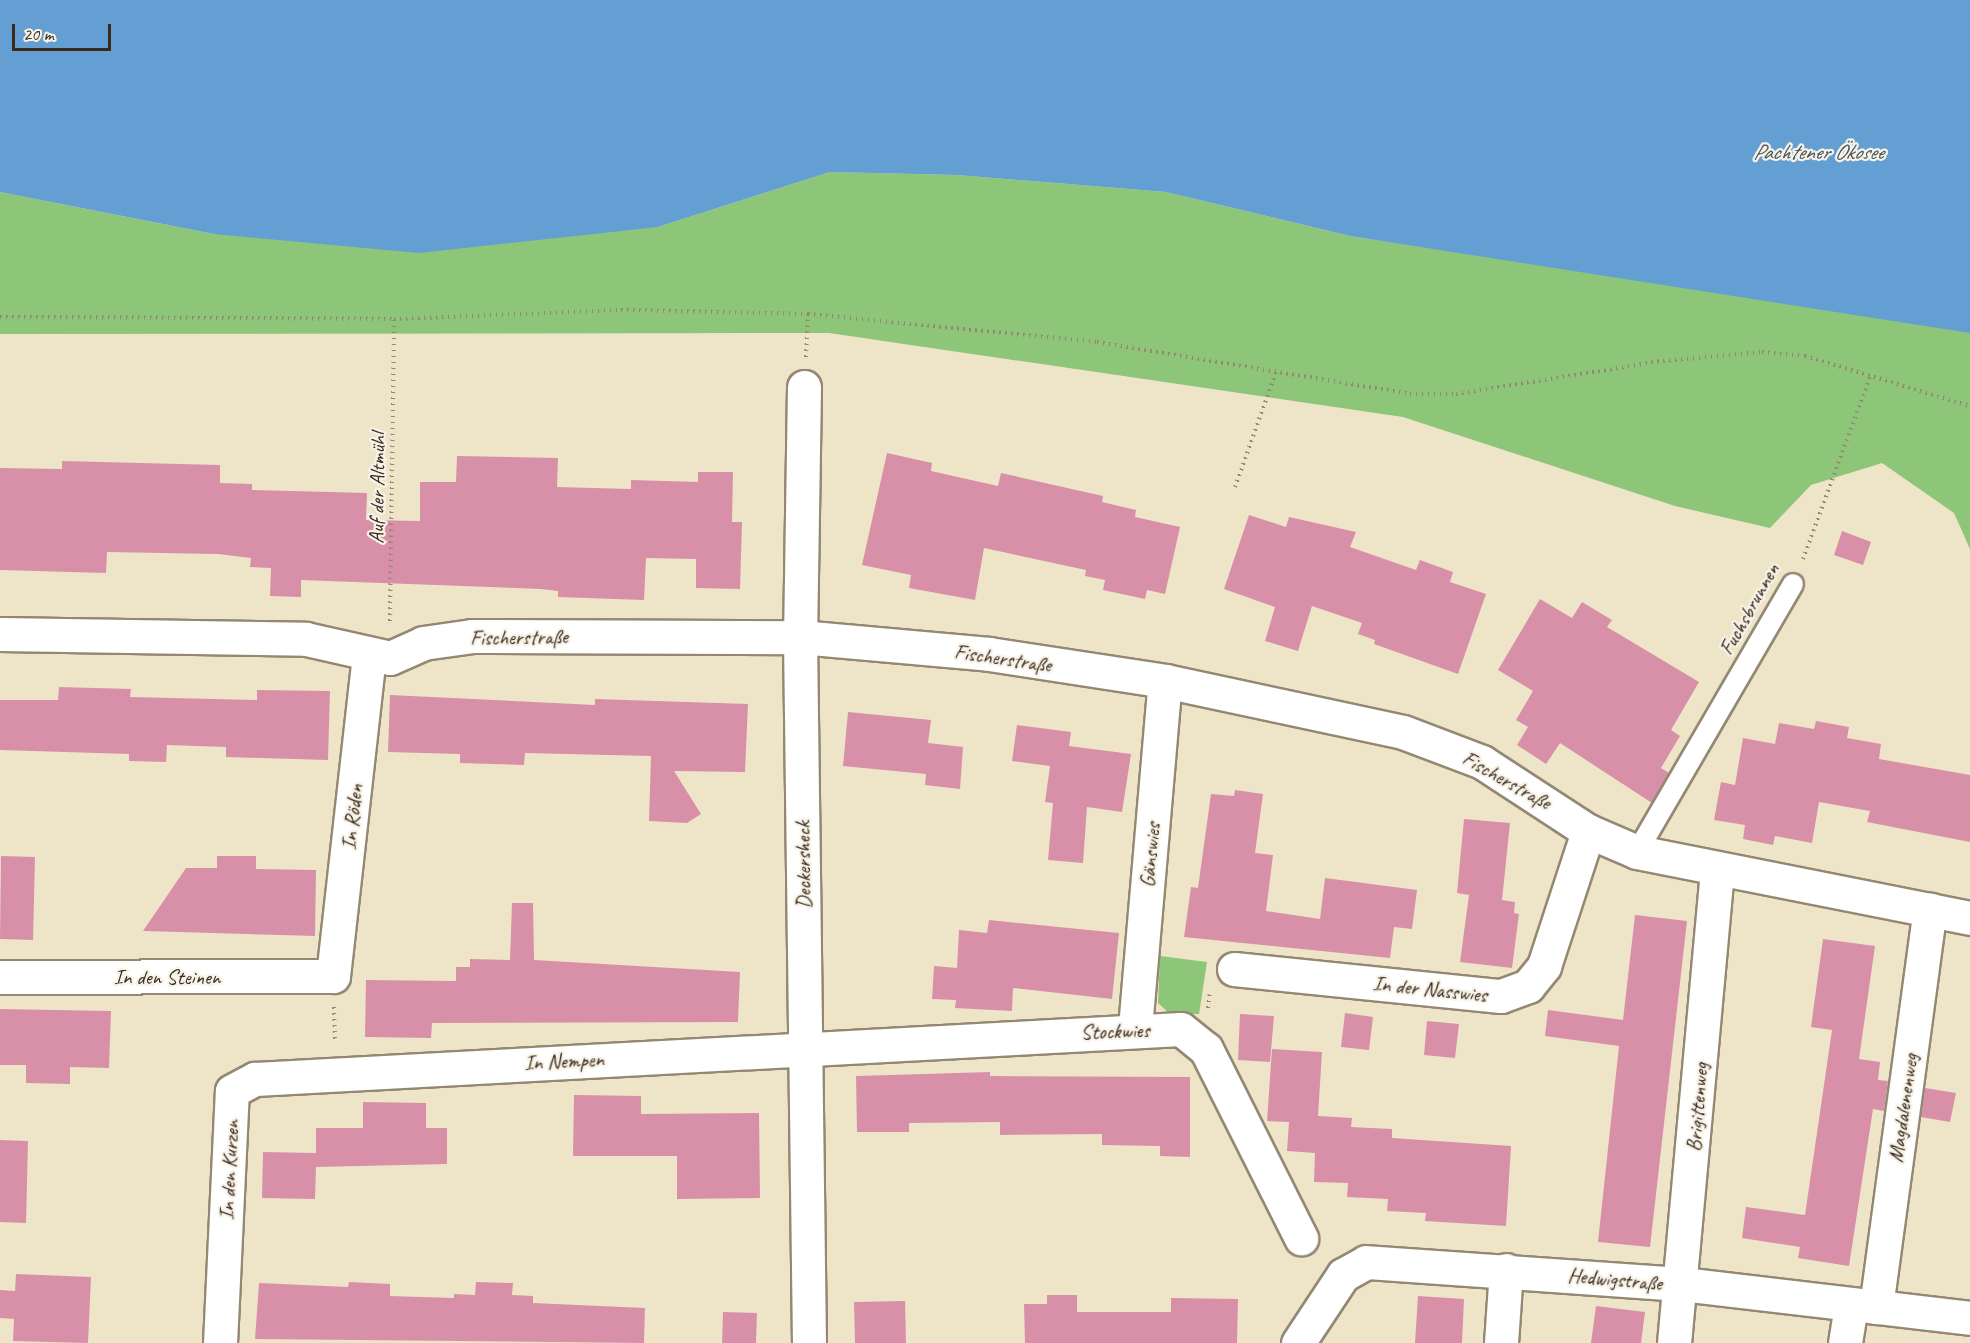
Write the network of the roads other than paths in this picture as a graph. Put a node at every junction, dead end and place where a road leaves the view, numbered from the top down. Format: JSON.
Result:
{"nodes":[{"id":1,"x":805,"y":378,"type":"road end"},
{"id":2,"x":1794,"y":584,"type":"road end"},
{"id":3,"x":0,"y":634,"type":"edge"},
{"id":4,"x":800,"y":637,"type":"junction"},
{"id":5,"x":379,"y":657,"type":"junction"},
{"id":6,"x":1165,"y":681,"type":"junction"},
{"id":7,"x":1588,"y":831,"type":"junction"},
{"id":8,"x":1637,"y":852,"type":"junction"},
{"id":9,"x":1717,"y":870,"type":"junction"},
{"id":10,"x":1930,"y":910,"type":"junction"},
{"id":11,"x":1970,"y":918,"type":"edge"},
{"id":12,"x":1234,"y":969,"type":"road end"},
{"id":13,"x":333,"y":976,"type":"joint"},
{"id":14,"x":0,"y":977,"type":"edge"},
{"id":15,"x":1135,"y":1028,"type":"junction"},
{"id":16,"x":805,"y":1048,"type":"junction"},
{"id":17,"x":330,"y":1074,"type":"joint"},
{"id":18,"x":1302,"y":1238,"type":"dead end"},
{"id":19,"x":1506,"y":1270,"type":"junction"},
{"id":20,"x":1682,"y":1284,"type":"junction"},
{"id":21,"x":1863,"y":1305,"type":"junction"},
{"id":22,"x":1970,"y":1318,"type":"edge"},
{"id":23,"x":220,"y":1343,"type":"edge"},
{"id":24,"x":809,"y":1343,"type":"edge"},
{"id":25,"x":1299,"y":1343,"type":"edge"},
{"id":26,"x":1501,"y":1343,"type":"edge"},
{"id":27,"x":1674,"y":1343,"type":"edge"},
{"id":28,"x":1845,"y":1343,"type":"edge"}],
"edges":[{"from":1,"to":4,"type":"street","name":"Deckersheck"},
{"from":2,"to":8,"type":"lane","name":"Fuchsbrunnen"},
{"from":3,"to":5,"type":"street"},
{"from":4,"to":5,"type":"street","name":"Fischerstraße"},
{"from":4,"to":6,"type":"street","name":"Fischerstraße"},
{"from":4,"to":16,"type":"street","name":"Deckersheck"},
{"from":5,"to":13,"type":"street","name":"In Röden"},
{"from":6,"to":7,"type":"street","name":"Fischerstraße"},
{"from":6,"to":15,"type":"street","name":"Gänswies"},
{"from":7,"to":8,"type":"street","name":"Fischerstraße"},
{"from":7,"to":12,"type":"street","name":"In der Nasswies"},
{"from":8,"to":9,"type":"street","name":"Fischerstraße"},
{"from":9,"to":10,"type":"street","name":"Fischerstraße"},
{"from":9,"to":20,"type":"street","name":"Brigittenweg"},
{"from":10,"to":11,"type":"street","name":"Fischerstraße"},
{"from":10,"to":21,"type":"street","name":"Magdalenenweg"},
{"from":13,"to":14,"type":"street","name":"In den Steinen"},
{"from":15,"to":16,"type":"street","name":"Stockwies"},
{"from":15,"to":18,"type":"street","name":"Stockwies"},
{"from":16,"to":17,"type":"street","name":"In Nempen"},
{"from":16,"to":24,"type":"street","name":"Deckersheck"},
{"from":17,"to":23,"type":"street","name":"In den Kurzen"},
{"from":19,"to":20,"type":"street","name":"Hedwigstraße"},
{"from":19,"to":25,"type":"street","name":"Hedwigstraße"},
{"from":19,"to":26,"type":"street"},
{"from":20,"to":21,"type":"street","name":"Hedwigstraße"},
{"from":20,"to":27,"type":"street","name":"Brigittenweg"},
{"from":21,"to":22,"type":"street","name":"Hedwigstraße"},
{"from":21,"to":28,"type":"street","name":"Magdalenenweg"}]}
